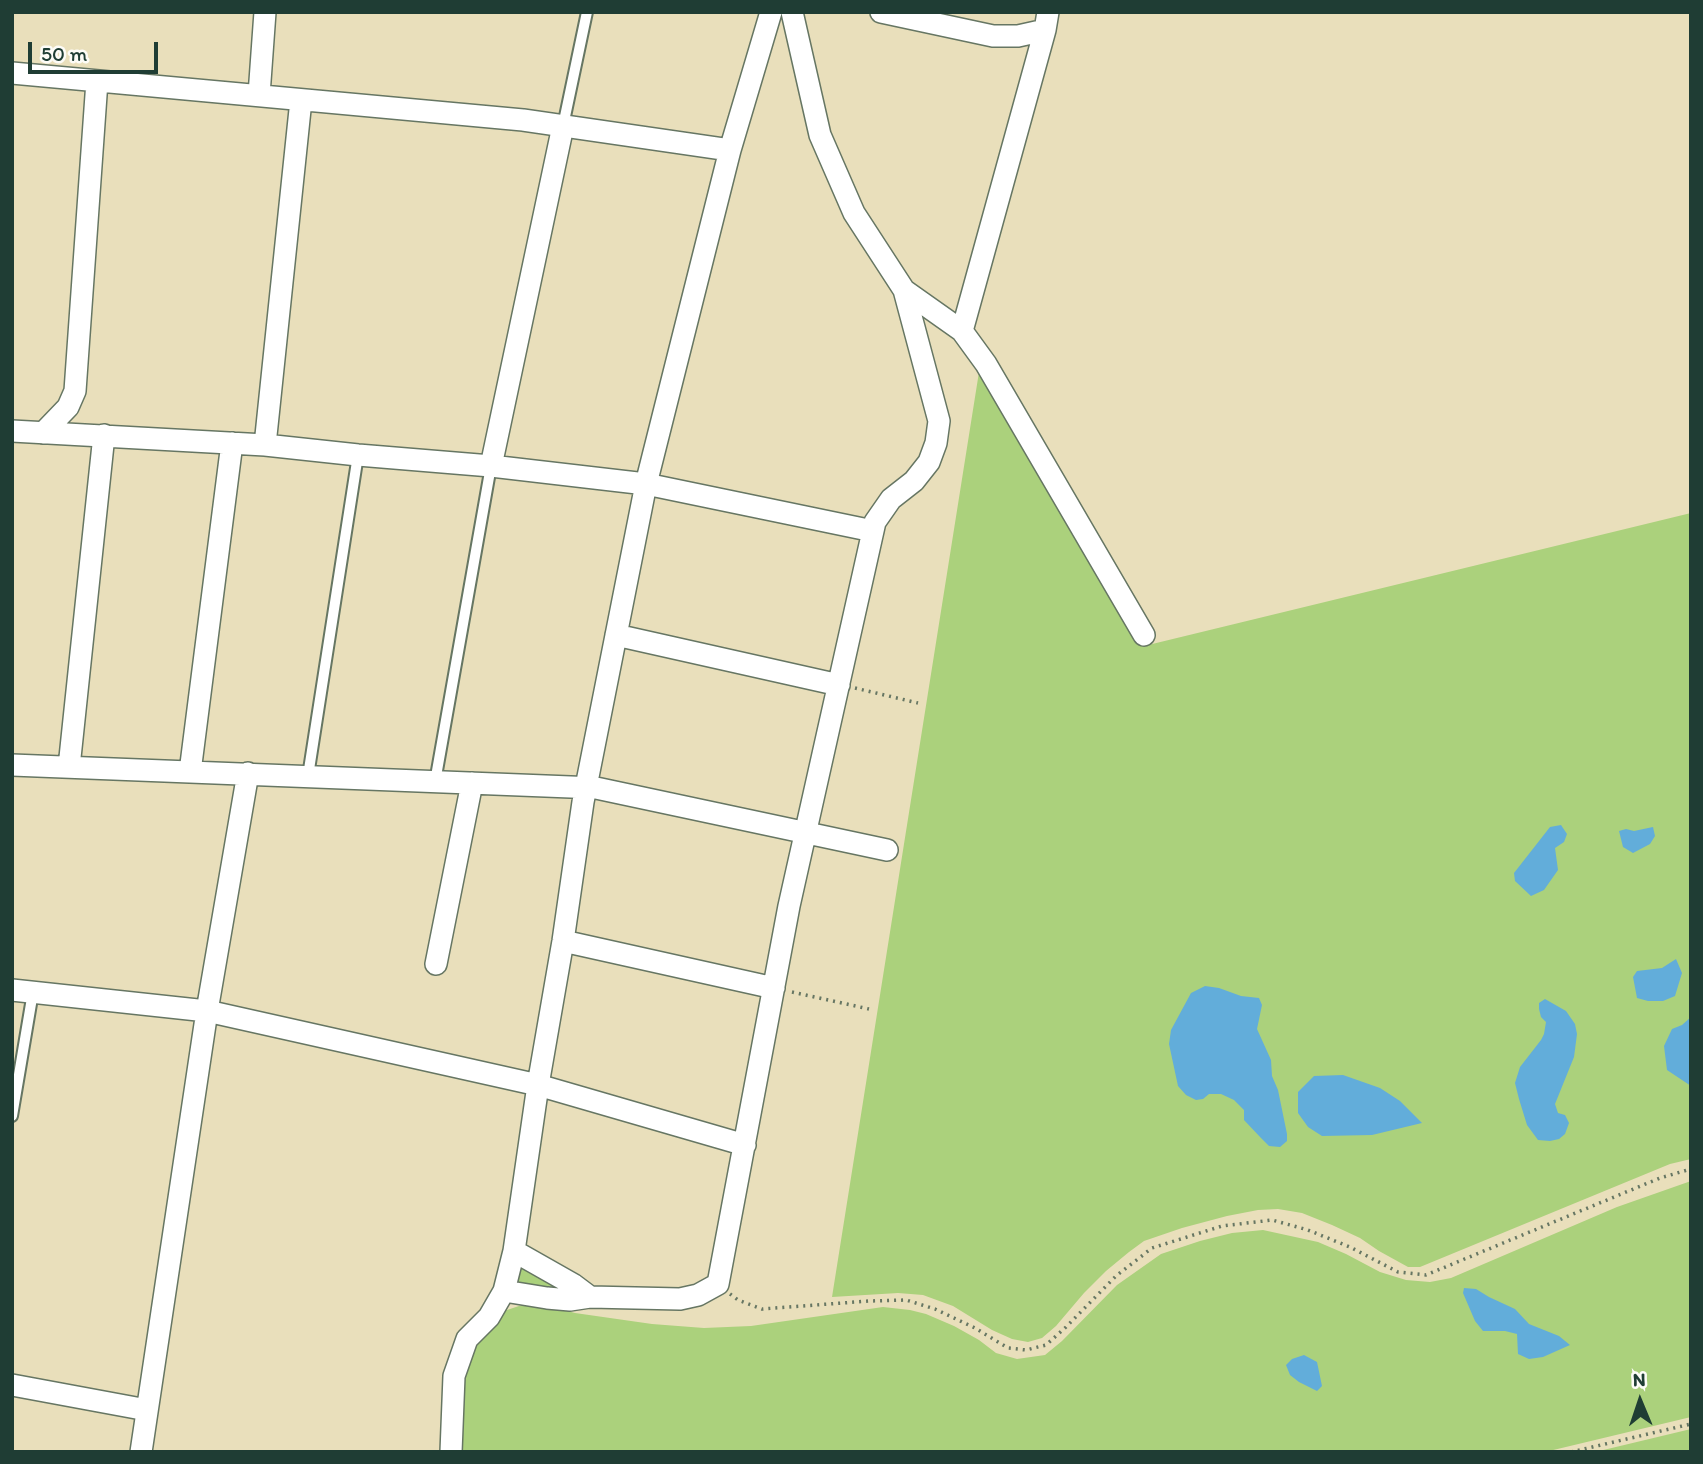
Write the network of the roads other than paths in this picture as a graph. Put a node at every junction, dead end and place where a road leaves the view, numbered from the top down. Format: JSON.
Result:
{"nodes":[{"id":1,"x":265,"y":12,"type":"edge"},
{"id":2,"x":587,"y":12,"type":"edge"},
{"id":3,"x":771,"y":12,"type":"edge"},
{"id":4,"x":792,"y":12,"type":"edge"},
{"id":5,"x":881,"y":12,"type":"edge"},
{"id":6,"x":1047,"y":21,"type":"edge"},
{"id":7,"x":12,"y":73,"type":"edge"},
{"id":8,"x":97,"y":81,"type":"junction"},
{"id":9,"x":259,"y":95,"type":"junction"},
{"id":10,"x":301,"y":100,"type":"junction"},
{"id":11,"x":563,"y":126,"type":"junction"},
{"id":12,"x":730,"y":150,"type":"junction"},
{"id":13,"x":904,"y":290,"type":"junction"},
{"id":14,"x":962,"y":331,"type":"junction"},
{"id":15,"x":12,"y":431,"type":"edge"},
{"id":16,"x":43,"y":433,"type":"junction"},
{"id":17,"x":103,"y":435,"type":"junction"},
{"id":18,"x":232,"y":443,"type":"junction"},
{"id":19,"x":265,"y":445,"type":"junction"},
{"id":20,"x":358,"y":455,"type":"junction"},
{"id":21,"x":491,"y":466,"type":"junction"},
{"id":22,"x":646,"y":484,"type":"junction"},
{"id":23,"x":873,"y":531,"type":"junction"},
{"id":24,"x":616,"y":635,"type":"junction"},
{"id":25,"x":1144,"y":635,"type":"dead end"},
{"id":26,"x":839,"y":685,"type":"junction"},
{"id":27,"x":12,"y":765,"type":"edge"},
{"id":28,"x":69,"y":767,"type":"junction"},
{"id":29,"x":190,"y":772,"type":"junction"},
{"id":30,"x":248,"y":773,"type":"junction"},
{"id":31,"x":308,"y":776,"type":"junction"},
{"id":32,"x":435,"y":782,"type":"junction"},
{"id":33,"x":472,"y":783,"type":"junction"},
{"id":34,"x":586,"y":788,"type":"junction"},
{"id":35,"x":806,"y":834,"type":"junction"},
{"id":36,"x":887,"y":850,"type":"dead end"},
{"id":37,"x":563,"y":941,"type":"junction"},
{"id":38,"x":436,"y":964,"type":"dead end"},
{"id":39,"x":774,"y":988,"type":"junction"},
{"id":40,"x":23,"y":991,"type":"edge"},
{"id":41,"x":207,"y":1011,"type":"junction"},
{"id":42,"x":538,"y":1085,"type":"junction"},
{"id":43,"x":12,"y":1116,"type":"edge"},
{"id":44,"x":745,"y":1145,"type":"junction"},
{"id":45,"x":514,"y":1251,"type":"junction"},
{"id":46,"x":504,"y":1291,"type":"junction"},
{"id":47,"x":590,"y":1297,"type":"junction"},
{"id":48,"x":12,"y":1385,"type":"edge"},
{"id":49,"x":147,"y":1410,"type":"junction"},
{"id":50,"x":141,"y":1452,"type":"edge"},
{"id":51,"x":451,"y":1452,"type":"edge"}],
"edges":[{"from":1,"to":9,"type":"street"},
{"from":2,"to":11,"type":"lane"},
{"from":3,"to":12,"type":"street"},
{"from":4,"to":13,"type":"street"},
{"from":5,"to":6,"type":"street"},
{"from":6,"to":14,"type":"street"},
{"from":7,"to":8,"type":"street"},
{"from":8,"to":9,"type":"street"},
{"from":8,"to":16,"type":"street"},
{"from":9,"to":10,"type":"street"},
{"from":10,"to":11,"type":"street"},
{"from":10,"to":19,"type":"street"},
{"from":11,"to":12,"type":"street"},
{"from":11,"to":21,"type":"street"},
{"from":12,"to":22,"type":"street"},
{"from":13,"to":14,"type":"street"},
{"from":13,"to":23,"type":"street"},
{"from":14,"to":25,"type":"street"},
{"from":15,"to":16,"type":"street"},
{"from":16,"to":17,"type":"street"},
{"from":17,"to":18,"type":"street"},
{"from":17,"to":28,"type":"street"},
{"from":18,"to":19,"type":"street"},
{"from":18,"to":29,"type":"street"},
{"from":19,"to":20,"type":"street"},
{"from":20,"to":21,"type":"street"},
{"from":20,"to":31,"type":"lane"},
{"from":21,"to":22,"type":"street"},
{"from":21,"to":32,"type":"lane"},
{"from":22,"to":23,"type":"street"},
{"from":22,"to":24,"type":"street"},
{"from":23,"to":26,"type":"street"},
{"from":24,"to":26,"type":"street"},
{"from":24,"to":34,"type":"street"},
{"from":26,"to":35,"type":"street"},
{"from":27,"to":28,"type":"street"},
{"from":28,"to":29,"type":"street"},
{"from":29,"to":30,"type":"street"},
{"from":30,"to":31,"type":"street"},
{"from":30,"to":41,"type":"street"},
{"from":31,"to":32,"type":"street"},
{"from":32,"to":33,"type":"street"},
{"from":33,"to":34,"type":"street"},
{"from":33,"to":38,"type":"street"},
{"from":34,"to":35,"type":"street"},
{"from":34,"to":37,"type":"street"},
{"from":35,"to":36,"type":"street"},
{"from":35,"to":39,"type":"street"},
{"from":37,"to":39,"type":"street"},
{"from":37,"to":42,"type":"street"},
{"from":39,"to":44,"type":"street"},
{"from":40,"to":41,"type":"street"},
{"from":40,"to":43,"type":"lane"},
{"from":41,"to":42,"type":"street"},
{"from":41,"to":49,"type":"street"},
{"from":42,"to":44,"type":"street"},
{"from":42,"to":45,"type":"street"},
{"from":44,"to":47,"type":"street"},
{"from":45,"to":46,"type":"street"},
{"from":45,"to":47,"type":"street"},
{"from":46,"to":47,"type":"street"},
{"from":46,"to":51,"type":"street"},
{"from":48,"to":49,"type":"street"},
{"from":49,"to":50,"type":"street"}]}
